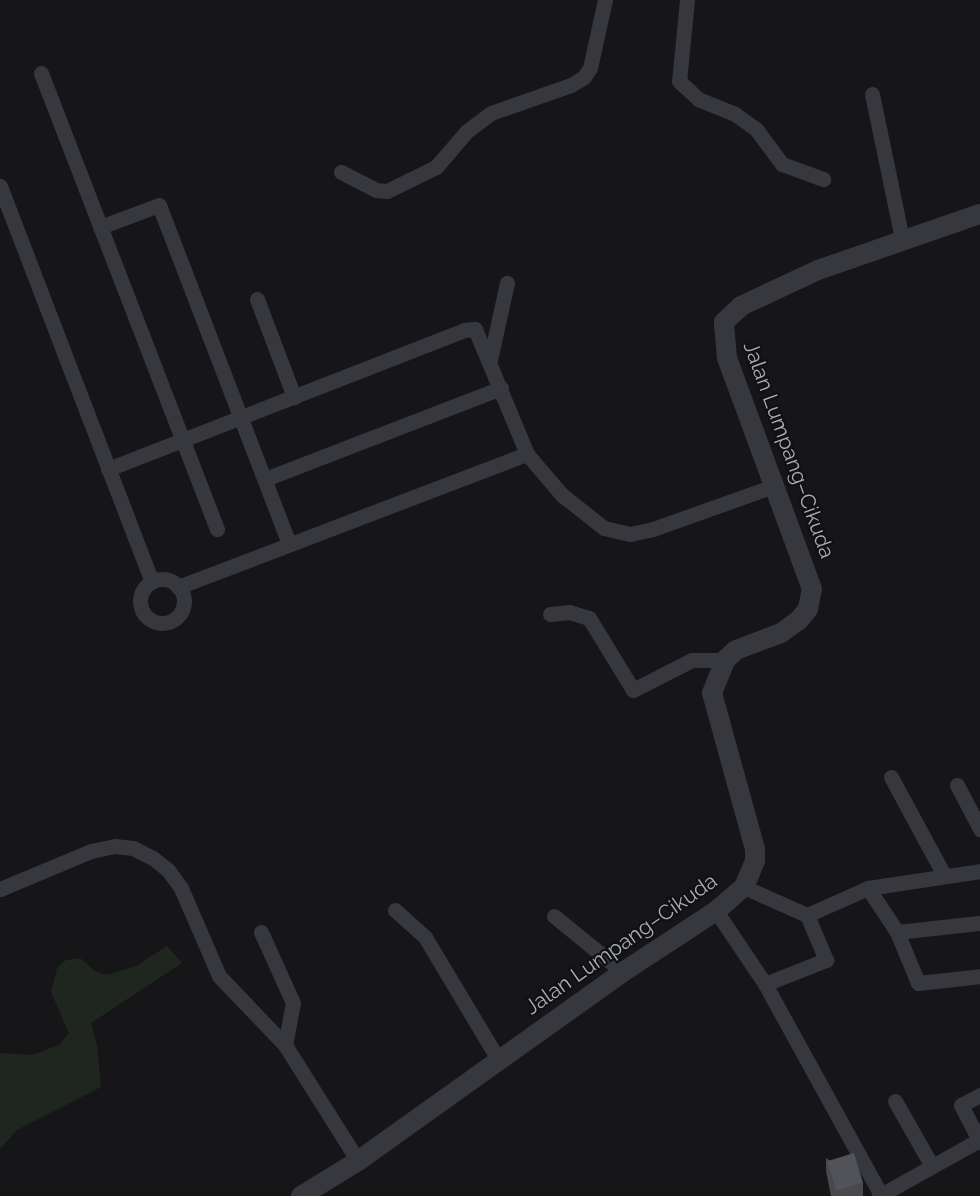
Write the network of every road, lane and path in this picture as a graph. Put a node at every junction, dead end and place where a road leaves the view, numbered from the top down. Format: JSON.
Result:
{"nodes":[{"id":1,"x":605,"y":0,"type":"edge"},
{"id":2,"x":687,"y":0,"type":"edge"},
{"id":3,"x":41,"y":73,"type":"dead end"},
{"id":4,"x":872,"y":94,"type":"dead end"},
{"id":5,"x":341,"y":172,"type":"dead end"},
{"id":6,"x":823,"y":179,"type":"dead end"},
{"id":7,"x":0,"y":186,"type":"edge"},
{"id":8,"x":980,"y":214,"type":"edge"},
{"id":9,"x":100,"y":227,"type":"junction"},
{"id":10,"x":902,"y":239,"type":"junction"},
{"id":11,"x":507,"y":283,"type":"dead end"},
{"id":12,"x":256,"y":299,"type":"dead end"},
{"id":13,"x":490,"y":360,"type":"junction"},
{"id":14,"x":501,"y":388,"type":"junction"},
{"id":15,"x":294,"y":397,"type":"junction"},
{"id":16,"x":241,"y":417,"type":"junction"},
{"id":17,"x":183,"y":440,"type":"junction"},
{"id":18,"x":526,"y":454,"type":"junction"},
{"id":19,"x":108,"y":469,"type":"junction"},
{"id":20,"x":265,"y":479,"type":"junction"},
{"id":21,"x":774,"y":486,"type":"junction"},
{"id":22,"x":217,"y":529,"type":"dead end"},
{"id":23,"x":289,"y":543,"type":"junction"},
{"id":24,"x":153,"y":582,"type":"junction"},
{"id":25,"x":178,"y":587,"type":"junction"},
{"id":26,"x":550,"y":614,"type":"dead end"},
{"id":27,"x":725,"y":660,"type":"junction"},
{"id":28,"x":891,"y":777,"type":"dead end"},
{"id":29,"x":957,"y":785,"type":"dead end"},
{"id":30,"x":980,"y":829,"type":"edge"},
{"id":31,"x":980,"y":871,"type":"edge"},
{"id":32,"x":944,"y":875,"type":"junction"},
{"id":33,"x":744,"y":886,"type":"junction"},
{"id":34,"x":868,"y":888,"type":"junction"},
{"id":35,"x":0,"y":889,"type":"edge"},
{"id":36,"x":395,"y":910,"type":"dead end"},
{"id":37,"x":716,"y":911,"type":"junction"},
{"id":38,"x":807,"y":915,"type":"junction"},
{"id":39,"x":554,"y":916,"type":"dead end"},
{"id":40,"x":980,"y":923,"type":"edge"},
{"id":41,"x":261,"y":932,"type":"dead end"},
{"id":42,"x":897,"y":932,"type":"junction"},
{"id":43,"x":623,"y":972,"type":"junction"},
{"id":44,"x":980,"y":976,"type":"edge"},
{"id":45,"x":765,"y":984,"type":"junction"},
{"id":46,"x":285,"y":1045,"type":"junction"},
{"id":47,"x":498,"y":1059,"type":"junction"},
{"id":48,"x":980,"y":1095,"type":"edge"},
{"id":49,"x":895,"y":1101,"type":"dead end"},
{"id":50,"x":979,"y":1141,"type":"edge"},
{"id":51,"x":358,"y":1161,"type":"junction"},
{"id":52,"x":932,"y":1166,"type":"junction"},
{"id":53,"x":886,"y":1194,"type":"edge"},
{"id":54,"x":301,"y":1196,"type":"edge"}],
"edges":[{"from":1,"to":5,"type":"street"},
{"from":2,"to":6,"type":"street"},
{"from":3,"to":9,"type":"street"},
{"from":4,"to":10,"type":"street"},
{"from":7,"to":19,"type":"street"},
{"from":8,"to":10,"type":"street","name":"Jalan Lumpang–Cikuda"},
{"from":9,"to":16,"type":"street"},
{"from":9,"to":17,"type":"street"},
{"from":10,"to":21,"type":"street","name":"Jalan Lumpang–Cikuda"},
{"from":11,"to":13,"type":"street"},
{"from":12,"to":15,"type":"street"},
{"from":13,"to":14,"type":"street"},
{"from":13,"to":15,"type":"street"},
{"from":14,"to":18,"type":"street"},
{"from":14,"to":20,"type":"street"},
{"from":15,"to":16,"type":"street"},
{"from":16,"to":17,"type":"street"},
{"from":16,"to":20,"type":"street"},
{"from":17,"to":19,"type":"street"},
{"from":17,"to":22,"type":"street"},
{"from":18,"to":21,"type":"street"},
{"from":18,"to":23,"type":"street"},
{"from":19,"to":24,"type":"street"},
{"from":20,"to":23,"type":"street"},
{"from":21,"to":27,"type":"street","name":"Jalan Lumpang–Cikuda"},
{"from":23,"to":25,"type":"street"},
{"from":24,"to":25,"type":"street"},
{"from":24,"to":25,"type":"street"},
{"from":26,"to":27,"type":"street"},
{"from":27,"to":33,"type":"street","name":"Jalan Lumpang–Cikuda"},
{"from":28,"to":32,"type":"street"},
{"from":29,"to":30,"type":"street"},
{"from":31,"to":32,"type":"street"},
{"from":32,"to":34,"type":"street"},
{"from":33,"to":37,"type":"street","name":"Jalan Lumpang–Cikuda"},
{"from":33,"to":38,"type":"street"},
{"from":34,"to":38,"type":"street"},
{"from":34,"to":42,"type":"street"},
{"from":35,"to":46,"type":"street"},
{"from":36,"to":47,"type":"street"},
{"from":37,"to":43,"type":"street","name":"Jalan Lumpang–Cikuda"},
{"from":37,"to":45,"type":"street"},
{"from":38,"to":45,"type":"street"},
{"from":39,"to":43,"type":"street"},
{"from":40,"to":42,"type":"street"},
{"from":41,"to":46,"type":"street"},
{"from":42,"to":44,"type":"street"},
{"from":43,"to":47,"type":"street","name":"Jalan Lumpang–Cikuda"},
{"from":45,"to":53,"type":"street"},
{"from":46,"to":51,"type":"street"},
{"from":47,"to":51,"type":"street","name":"Jalan Lumpang–Cikuda"},
{"from":48,"to":50,"type":"street"},
{"from":49,"to":52,"type":"street"},
{"from":50,"to":52,"type":"street"},
{"from":51,"to":54,"type":"street","name":"Jalan Lumpang–Cikuda"},
{"from":52,"to":53,"type":"street"}]}
